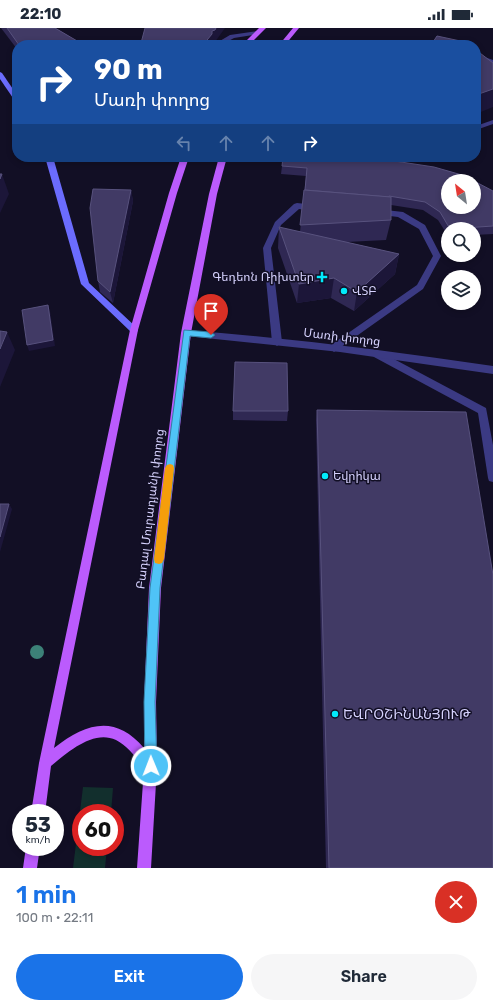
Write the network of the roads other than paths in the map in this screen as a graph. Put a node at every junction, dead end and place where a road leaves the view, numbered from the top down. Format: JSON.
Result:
{"nodes":[{"id":1,"x":263,"y":28,"type":"edge"},
{"id":2,"x":296,"y":28,"type":"edge"},
{"id":3,"x":257,"y":33,"type":"junction"},
{"id":4,"x":225,"y":40,"type":"edge"},
{"id":5,"x":250,"y":40,"type":"edge"},
{"id":6,"x":286,"y":40,"type":"edge"},
{"id":7,"x":481,"y":58,"type":"edge"},
{"id":8,"x":493,"y":62,"type":"edge"},
{"id":9,"x":0,"y":74,"type":"edge"},
{"id":10,"x":12,"y":92,"type":"edge"},
{"id":11,"x":493,"y":122,"type":"edge"},
{"id":12,"x":481,"y":126,"type":"edge"},
{"id":13,"x":50,"y":162,"type":"edge"},
{"id":14,"x":183,"y":162,"type":"edge"},
{"id":15,"x":222,"y":162,"type":"edge"},
{"id":16,"x":329,"y":208,"type":"edge"},
{"id":17,"x":368,"y":211,"type":"edge"},
{"id":18,"x":134,"y":330,"type":"junction"},
{"id":19,"x":186,"y":333,"type":"junction"},
{"id":20,"x":277,"y":342,"type":"junction"},
{"id":21,"x":334,"y":348,"type":"junction"},
{"id":22,"x":377,"y":354,"type":"junction"},
{"id":23,"x":493,"y":370,"type":"edge"},
{"id":24,"x":493,"y":478,"type":"edge"},
{"id":25,"x":45,"y":763,"type":"junction"},
{"id":26,"x":151,"y":766,"type":"junction"},
{"id":27,"x":39,"y":804,"type":"edge"},
{"id":28,"x":32,"y":856,"type":"edge"},
{"id":29,"x":30,"y":868,"type":"edge"},
{"id":30,"x":144,"y":868,"type":"edge"}],
"edges":[{"from":1,"to":3,"type":"main road"},
{"from":2,"to":6,"type":"main road"},
{"from":3,"to":4,"type":"street"},
{"from":3,"to":5,"type":"main road"},
{"from":7,"to":8,"type":"street"},
{"from":9,"to":10,"type":"street"},
{"from":11,"to":12,"type":"street"},
{"from":13,"to":18,"type":"street"},
{"from":14,"to":18,"type":"main road"},
{"from":15,"to":19,"type":"main road","name":"Բադալ Մուրադյանի փողոց"},
{"from":16,"to":20,"type":"street"},
{"from":17,"to":21,"type":"street"},
{"from":18,"to":25,"type":"main road"},
{"from":19,"to":20,"type":"street","name":"Մառի փողոց"},
{"from":19,"to":26,"type":"main road","name":"Բադալ Մուրադյանի փողոց"},
{"from":20,"to":21,"type":"street","name":"Մառի փողոց"},
{"from":21,"to":22,"type":"street","name":"Մառի փողոց"},
{"from":22,"to":23,"type":"street","name":"Մառի փողոց"},
{"from":22,"to":24,"type":"street"},
{"from":25,"to":26,"type":"main road"},
{"from":25,"to":27,"type":"main road"},
{"from":26,"to":30,"type":"main road","name":"Բադալ Մուրադյանի փողոց"},
{"from":28,"to":29,"type":"main road"}]}
